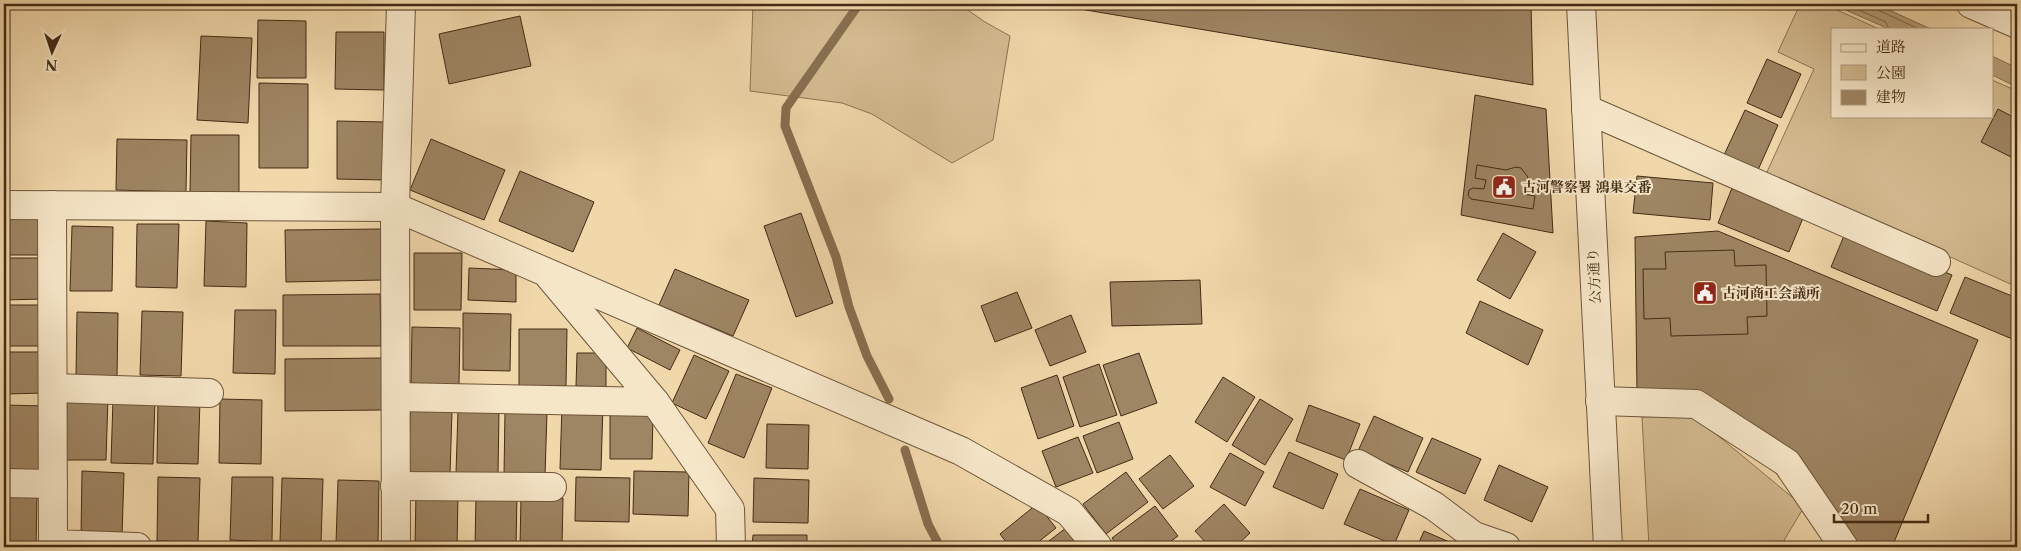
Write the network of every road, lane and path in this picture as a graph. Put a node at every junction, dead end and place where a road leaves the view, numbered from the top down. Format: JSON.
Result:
{"nodes":[{"id":1,"x":401,"y":4,"type":"edge"},
{"id":2,"x":1581,"y":4,"type":"edge"},
{"id":3,"x":1970,"y":4,"type":"edge"},
{"id":4,"x":2017,"y":24,"type":"edge"},
{"id":5,"x":1586,"y":109,"type":"junction"},
{"id":6,"x":4,"y":205,"type":"edge"},
{"id":7,"x":52,"y":205,"type":"junction"},
{"id":8,"x":395,"y":208,"type":"junction"},
{"id":9,"x":1936,"y":262,"type":"dead end"},
{"id":10,"x":545,"y":272,"type":"junction"},
{"id":11,"x":53,"y":388,"type":"junction"},
{"id":12,"x":209,"y":393,"type":"dead end"},
{"id":13,"x":396,"y":397,"type":"junction"},
{"id":14,"x":1600,"y":401,"type":"junction"},
{"id":15,"x":655,"y":402,"type":"junction"},
{"id":16,"x":1358,"y":464,"type":"dead end"},
{"id":17,"x":4,"y":483,"type":"edge"},
{"id":18,"x":53,"y":484,"type":"junction"},
{"id":19,"x":396,"y":486,"type":"junction"},
{"id":20,"x":552,"y":487,"type":"dead end"},
{"id":21,"x":137,"y":547,"type":"edge"},
{"id":22,"x":396,"y":547,"type":"edge"},
{"id":23,"x":731,"y":547,"type":"edge"},
{"id":24,"x":1098,"y":547,"type":"edge"},
{"id":25,"x":1506,"y":547,"type":"edge"},
{"id":26,"x":1608,"y":547,"type":"edge"},
{"id":27,"x":1844,"y":547,"type":"edge"}],
"edges":[{"from":1,"to":8,"type":"street"},
{"from":2,"to":5,"type":"street","name":"公方通り"},
{"from":3,"to":4,"type":"street"},
{"from":5,"to":9,"type":"street"},
{"from":5,"to":14,"type":"street","name":"公方通り"},
{"from":6,"to":7,"type":"street"},
{"from":7,"to":8,"type":"street"},
{"from":7,"to":11,"type":"street"},
{"from":8,"to":10,"type":"street"},
{"from":8,"to":13,"type":"street"},
{"from":10,"to":15,"type":"street"},
{"from":10,"to":24,"type":"street"},
{"from":11,"to":12,"type":"street"},
{"from":11,"to":18,"type":"street"},
{"from":13,"to":15,"type":"street"},
{"from":13,"to":19,"type":"street"},
{"from":14,"to":26,"type":"street","name":"公方通り"},
{"from":14,"to":27,"type":"street"},
{"from":15,"to":23,"type":"street"},
{"from":16,"to":25,"type":"street"},
{"from":17,"to":18,"type":"street"},
{"from":18,"to":21,"type":"street"},
{"from":19,"to":20,"type":"street"},
{"from":19,"to":22,"type":"street"}]}
